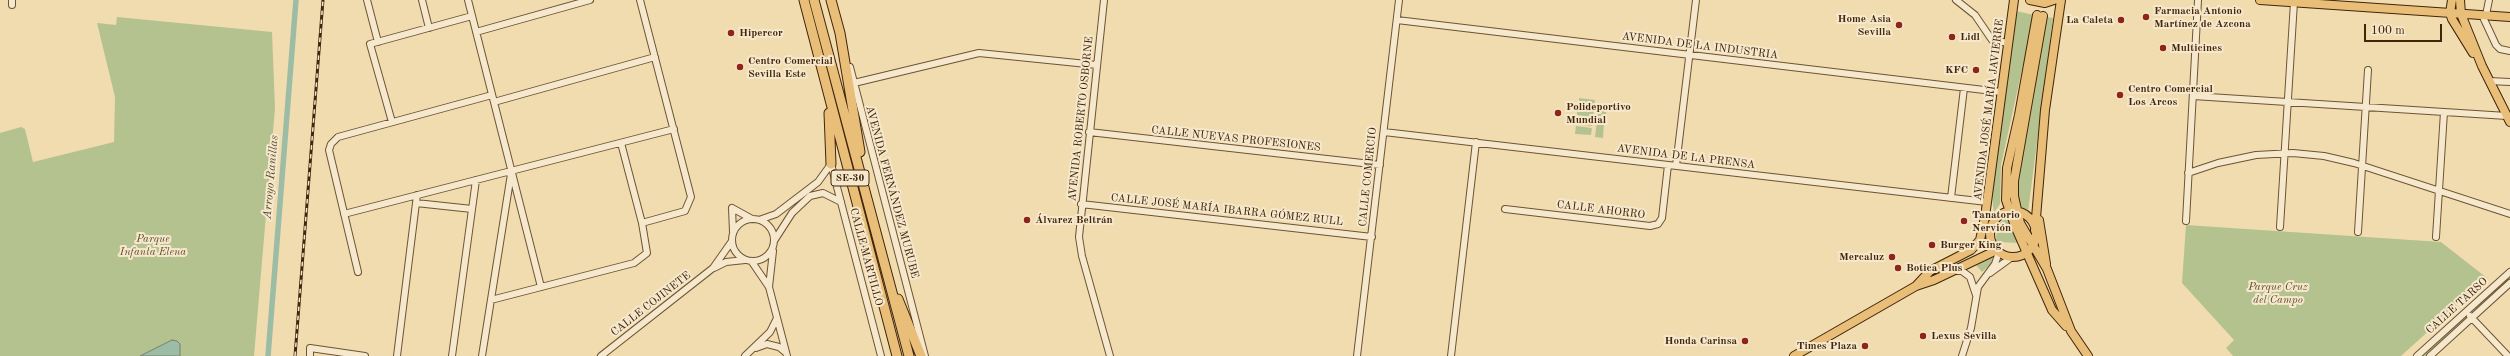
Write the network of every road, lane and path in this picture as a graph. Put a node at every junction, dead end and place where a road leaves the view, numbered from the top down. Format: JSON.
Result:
{"nodes":[{"id":1,"x":367,"y":0,"type":"edge"},
{"id":2,"x":422,"y":0,"type":"edge"},
{"id":3,"x":468,"y":0,"type":"edge"},
{"id":4,"x":590,"y":0,"type":"edge"},
{"id":5,"x":640,"y":0,"type":"edge"},
{"id":6,"x":804,"y":0,"type":"edge"},
{"id":7,"x":814,"y":0,"type":"edge"},
{"id":8,"x":831,"y":0,"type":"edge"},
{"id":9,"x":1104,"y":0,"type":"edge"},
{"id":10,"x":1399,"y":0,"type":"edge"},
{"id":11,"x":1696,"y":0,"type":"edge"},
{"id":12,"x":1956,"y":0,"type":"edge"},
{"id":13,"x":2014,"y":0,"type":"edge"},
{"id":14,"x":2030,"y":0,"type":"edge"},
{"id":15,"x":2054,"y":0,"type":"edge"},
{"id":16,"x":2061,"y":0,"type":"edge"},
{"id":17,"x":2260,"y":0,"type":"edge"},
{"id":18,"x":2452,"y":0,"type":"edge"},
{"id":19,"x":2460,"y":0,"type":"edge"},
{"id":20,"x":2489,"y":0,"type":"edge"},
{"id":21,"x":2198,"y":2,"type":"edge"},
{"id":22,"x":2294,"y":2,"type":"junction"},
{"id":23,"x":2360,"y":4,"type":"edge"},
{"id":24,"x":2485,"y":12,"type":"junction"},
{"id":25,"x":2450,"y":13,"type":"junction"},
{"id":26,"x":2461,"y":14,"type":"junction"},
{"id":27,"x":472,"y":16,"type":"junction"},
{"id":28,"x":2510,"y":17,"type":"edge"},
{"id":29,"x":1397,"y":20,"type":"junction"},
{"id":30,"x":429,"y":28,"type":"junction"},
{"id":31,"x":476,"y":32,"type":"junction"},
{"id":32,"x":840,"y":33,"type":"junction"},
{"id":33,"x":378,"y":42,"type":"junction"},
{"id":34,"x":2008,"y":43,"type":"junction"},
{"id":35,"x":2510,"y":51,"type":"edge"},
{"id":36,"x":1689,"y":55,"type":"junction"},
{"id":37,"x":655,"y":57,"type":"junction"},
{"id":38,"x":1096,"y":65,"type":"junction"},
{"id":39,"x":2482,"y":66,"type":"junction"},
{"id":40,"x":2368,"y":70,"type":"dead end"},
{"id":41,"x":2489,"y":81,"type":"junction"},
{"id":42,"x":2510,"y":82,"type":"edge"},
{"id":43,"x":854,"y":84,"type":"junction"},
{"id":44,"x":1964,"y":88,"type":"junction"},
{"id":45,"x":827,"y":91,"type":"junction"},
{"id":46,"x":2002,"y":92,"type":"junction"},
{"id":47,"x":2193,"y":96,"type":"junction"},
{"id":48,"x":493,"y":98,"type":"junction"},
{"id":49,"x":2288,"y":102,"type":"junction"},
{"id":50,"x":2365,"y":107,"type":"junction"},
{"id":51,"x":2444,"y":112,"type":"junction"},
{"id":52,"x":2508,"y":115,"type":"edge"},
{"id":53,"x":392,"y":122,"type":"junction"},
{"id":54,"x":674,"y":129,"type":"junction"},
{"id":55,"x":1089,"y":132,"type":"junction"},
{"id":56,"x":1384,"y":132,"type":"junction"},
{"id":57,"x":621,"y":142,"type":"junction"},
{"id":58,"x":1476,"y":142,"type":"junction"},
{"id":59,"x":2284,"y":153,"type":"junction"},
{"id":60,"x":831,"y":164,"type":"junction"},
{"id":61,"x":1380,"y":165,"type":"junction"},
{"id":62,"x":1668,"y":165,"type":"junction"},
{"id":63,"x":2362,"y":165,"type":"junction"},
{"id":64,"x":1676,"y":166,"type":"junction"},
{"id":65,"x":511,"y":171,"type":"junction"},
{"id":66,"x":2188,"y":173,"type":"junction"},
{"id":67,"x":476,"y":180,"type":"junction"},
{"id":68,"x":864,"y":183,"type":"junction"},
{"id":69,"x":2439,"y":191,"type":"junction"},
{"id":70,"x":417,"y":195,"type":"junction"},
{"id":71,"x":1950,"y":198,"type":"junction"},
{"id":72,"x":2006,"y":200,"type":"junction"},
{"id":73,"x":841,"y":202,"type":"junction"},
{"id":74,"x":1987,"y":202,"type":"junction"},
{"id":75,"x":416,"y":203,"type":"junction"},
{"id":76,"x":1081,"y":204,"type":"junction"},
{"id":77,"x":472,"y":209,"type":"junction"},
{"id":78,"x":1505,"y":209,"type":"dead end"},
{"id":79,"x":2038,"y":210,"type":"junction"},
{"id":80,"x":2013,"y":212,"type":"junction"},
{"id":81,"x":2510,"y":213,"type":"edge"},
{"id":82,"x":344,"y":214,"type":"junction"},
{"id":83,"x":752,"y":219,"type":"junction"},
{"id":84,"x":759,"y":220,"type":"junction"},
{"id":85,"x":2186,"y":221,"type":"dead end"},
{"id":86,"x":642,"y":223,"type":"junction"},
{"id":87,"x":1994,"y":223,"type":"junction"},
{"id":88,"x":2280,"y":227,"type":"dead end"},
{"id":89,"x":2035,"y":230,"type":"junction"},
{"id":90,"x":2358,"y":232,"type":"dead end"},
{"id":91,"x":733,"y":234,"type":"junction"},
{"id":92,"x":1372,"y":237,"type":"junction"},
{"id":93,"x":1981,"y":237,"type":"junction"},
{"id":94,"x":2436,"y":237,"type":"dead end"},
{"id":95,"x":732,"y":241,"type":"junction"},
{"id":96,"x":774,"y":241,"type":"junction"},
{"id":97,"x":2033,"y":244,"type":"junction"},
{"id":98,"x":773,"y":248,"type":"junction"},
{"id":99,"x":1998,"y":251,"type":"junction"},
{"id":100,"x":2026,"y":252,"type":"junction"},
{"id":101,"x":2012,"y":256,"type":"junction"},
{"id":102,"x":745,"y":260,"type":"junction"},
{"id":103,"x":752,"y":262,"type":"junction"},
{"id":104,"x":713,"y":268,"type":"junction"},
{"id":105,"x":2047,"y":269,"type":"junction"},
{"id":106,"x":1952,"y":271,"type":"junction"},
{"id":107,"x":358,"y":272,"type":"dead end"},
{"id":108,"x":2510,"y":272,"type":"edge"},
{"id":109,"x":1985,"y":276,"type":"junction"},
{"id":110,"x":889,"y":280,"type":"junction"},
{"id":111,"x":2510,"y":283,"type":"edge"},
{"id":112,"x":1916,"y":286,"type":"junction"},
{"id":113,"x":541,"y":287,"type":"junction"},
{"id":114,"x":769,"y":287,"type":"junction"},
{"id":115,"x":1976,"y":295,"type":"junction"},
{"id":116,"x":491,"y":300,"type":"junction"},
{"id":117,"x":2466,"y":312,"type":"junction"},
{"id":118,"x":777,"y":318,"type":"junction"},
{"id":119,"x":2472,"y":318,"type":"junction"},
{"id":120,"x":2071,"y":331,"type":"junction"},
{"id":121,"x":754,"y":349,"type":"junction"},
{"id":122,"x":2500,"y":353,"type":"edge"},
{"id":123,"x":786,"y":355,"type":"edge"},
{"id":124,"x":310,"y":356,"type":"edge"},
{"id":125,"x":365,"y":356,"type":"edge"},
{"id":126,"x":397,"y":356,"type":"edge"},
{"id":127,"x":452,"y":356,"type":"edge"},
{"id":128,"x":482,"y":356,"type":"edge"},
{"id":129,"x":601,"y":356,"type":"edge"},
{"id":130,"x":745,"y":356,"type":"edge"},
{"id":131,"x":881,"y":356,"type":"edge"},
{"id":132,"x":897,"y":356,"type":"edge"},
{"id":133,"x":909,"y":356,"type":"edge"},
{"id":134,"x":921,"y":356,"type":"edge"},
{"id":135,"x":925,"y":356,"type":"edge"},
{"id":136,"x":1110,"y":356,"type":"edge"},
{"id":137,"x":1357,"y":356,"type":"edge"},
{"id":138,"x":1451,"y":356,"type":"edge"},
{"id":139,"x":1794,"y":356,"type":"edge"},
{"id":140,"x":1962,"y":356,"type":"edge"},
{"id":141,"x":2088,"y":356,"type":"edge"},
{"id":142,"x":2417,"y":356,"type":"edge"},
{"id":143,"x":2430,"y":356,"type":"edge"},
{"id":144,"x":2508,"y":356,"type":"edge"}],
"edges":[{"from":1,"to":33,"type":"street"},
{"from":2,"to":30,"type":"street"},
{"from":3,"to":27,"type":"street"},
{"from":4,"to":31,"type":"street"},
{"from":5,"to":37,"type":"street"},
{"from":6,"to":45,"type":"highway","number":"SE-30"},
{"from":7,"to":68,"type":"highway","number":"SE-30"},
{"from":8,"to":32,"type":"highway"},
{"from":9,"to":38,"type":"street","name":"AVENIDA ROBERTO OSBORNE"},
{"from":10,"to":29,"type":"street","name":"CALLE COMERCIO"},
{"from":11,"to":36,"type":"street"},
{"from":12,"to":34,"type":"street"},
{"from":13,"to":34,"type":"main road","name":"AVENIDA JOSÉ MARÍA JAVIERRE"},
{"from":14,"to":15,"type":"main road"},
{"from":16,"to":79,"type":"main road"},
{"from":17,"to":22,"type":"main road"},
{"from":18,"to":25,"type":"main road"},
{"from":19,"to":26,"type":"main road"},
{"from":20,"to":24,"type":"street"},
{"from":21,"to":47,"type":"street"},
{"from":22,"to":23,"type":"main road"},
{"from":22,"to":49,"type":"street"},
{"from":23,"to":25,"type":"main road"},
{"from":24,"to":26,"type":"main road"},
{"from":24,"to":28,"type":"main road"},
{"from":24,"to":35,"type":"street"},
{"from":25,"to":26,"type":"main road"},
{"from":25,"to":39,"type":"main road"},
{"from":26,"to":39,"type":"main road"},
{"from":27,"to":30,"type":"street"},
{"from":27,"to":31,"type":"street"},
{"from":29,"to":36,"type":"street","name":"AVENIDA DE LA INDUSTRIA"},
{"from":29,"to":56,"type":"street","name":"CALLE COMERCIO"},
{"from":30,"to":33,"type":"street"},
{"from":31,"to":48,"type":"street"},
{"from":32,"to":43,"type":"street","name":"AVENIDA FERNÁNDEZ MURUBE"},
{"from":32,"to":68,"type":"highway"},
{"from":33,"to":53,"type":"street"},
{"from":34,"to":46,"type":"main road","name":"AVENIDA JOSÉ MARÍA JAVIERRE"},
{"from":36,"to":44,"type":"street","name":"AVENIDA DE LA INDUSTRIA"},
{"from":36,"to":64,"type":"street"},
{"from":37,"to":48,"type":"street"},
{"from":37,"to":54,"type":"street"},
{"from":38,"to":43,"type":"street"},
{"from":38,"to":55,"type":"street","name":"AVENIDA ROBERTO OSBORNE"},
{"from":39,"to":41,"type":"main road"},
{"from":40,"to":50,"type":"street"},
{"from":41,"to":42,"type":"street"},
{"from":41,"to":52,"type":"main road"},
{"from":43,"to":135,"type":"street","name":"AVENIDA FERNÁNDEZ MURUBE"},
{"from":44,"to":46,"type":"street","name":"AVENIDA DE LA INDUSTRIA"},
{"from":44,"to":71,"type":"street"},
{"from":45,"to":60,"type":"highway"},
{"from":45,"to":132,"type":"highway","number":"SE-30"},
{"from":46,"to":74,"type":"main road","name":"AVENIDA JOSÉ MARÍA JAVIERRE"},
{"from":47,"to":49,"type":"street"},
{"from":47,"to":66,"type":"street"},
{"from":48,"to":53,"type":"street"},
{"from":48,"to":65,"type":"street"},
{"from":49,"to":50,"type":"street"},
{"from":49,"to":59,"type":"street"},
{"from":50,"to":51,"type":"street"},
{"from":50,"to":63,"type":"street"},
{"from":51,"to":52,"type":"street"},
{"from":51,"to":69,"type":"street"},
{"from":53,"to":82,"type":"street"},
{"from":54,"to":57,"type":"street"},
{"from":54,"to":86,"type":"street"},
{"from":55,"to":61,"type":"street","name":"CALLE NUEVAS PROFESIONES"},
{"from":55,"to":76,"type":"street","name":"AVENIDA ROBERTO OSBORNE"},
{"from":56,"to":58,"type":"street","name":"AVENIDA DE LA PRENSA"},
{"from":56,"to":61,"type":"street","name":"CALLE COMERCIO"},
{"from":57,"to":65,"type":"street"},
{"from":57,"to":86,"type":"street"},
{"from":58,"to":62,"type":"street","name":"AVENIDA DE LA PRENSA"},
{"from":58,"to":138,"type":"street"},
{"from":59,"to":63,"type":"street"},
{"from":59,"to":66,"type":"street"},
{"from":59,"to":88,"type":"street"},
{"from":60,"to":73,"type":"street","name":"CALLE MARTILLO"},
{"from":60,"to":84,"type":"street"},
{"from":61,"to":92,"type":"street","name":"CALLE COMERCIO"},
{"from":62,"to":64,"type":"street","name":"AVENIDA DE LA PRENSA"},
{"from":62,"to":78,"type":"street","name":"CALLE AHORRO"},
{"from":63,"to":69,"type":"street"},
{"from":63,"to":90,"type":"street"},
{"from":64,"to":71,"type":"street","name":"AVENIDA DE LA PRENSA"},
{"from":65,"to":67,"type":"street"},
{"from":65,"to":113,"type":"street"},
{"from":65,"to":116,"type":"street"},
{"from":66,"to":85,"type":"street"},
{"from":67,"to":70,"type":"street"},
{"from":67,"to":77,"type":"street"},
{"from":68,"to":110,"type":"highway","number":"SE-30"},
{"from":69,"to":81,"type":"street"},
{"from":69,"to":94,"type":"street"},
{"from":70,"to":75,"type":"street"},
{"from":70,"to":82,"type":"street"},
{"from":71,"to":74,"type":"street","name":"AVENIDA DE LA PRENSA"},
{"from":72,"to":80,"type":"main road"},
{"from":72,"to":80,"type":"main road"},
{"from":72,"to":87,"type":"main road"},
{"from":73,"to":96,"type":"street"},
{"from":73,"to":131,"type":"street","name":"CALLE MARTILLO"},
{"from":74,"to":87,"type":"main road","name":"AVENIDA JOSÉ MARÍA JAVIERRE"},
{"from":74,"to":93,"type":"main road"},
{"from":75,"to":77,"type":"street"},
{"from":75,"to":126,"type":"street"},
{"from":76,"to":92,"type":"street","name":"CALLE JOSÉ MARÍA IBARRA GÓMEZ RULL"},
{"from":76,"to":136,"type":"street","name":"AVENIDA ROBERTO OSBORNE"},
{"from":77,"to":127,"type":"street"},
{"from":79,"to":89,"type":"main road"},
{"from":79,"to":105,"type":"main road"},
{"from":80,"to":87,"type":"main road"},
{"from":80,"to":89,"type":"main road"},
{"from":80,"to":97,"type":"main road"},
{"from":80,"to":100,"type":"main road"},
{"from":82,"to":107,"type":"street"},
{"from":83,"to":84,"type":"street"},
{"from":83,"to":91,"type":"street"},
{"from":83,"to":91,"type":"street"},
{"from":84,"to":96,"type":"street"},
{"from":86,"to":113,"type":"street"},
{"from":87,"to":93,"type":"main road"},
{"from":87,"to":99,"type":"main road","name":"AVENIDA JOSÉ MARÍA JAVIERRE"},
{"from":89,"to":97,"type":"main road"},
{"from":91,"to":95,"type":"street"},
{"from":92,"to":137,"type":"street","name":"CALLE COMERCIO"},
{"from":93,"to":112,"type":"main road"},
{"from":95,"to":102,"type":"street"},
{"from":95,"to":104,"type":"street","name":"CALLE COJINETE"},
{"from":96,"to":98,"type":"street"},
{"from":97,"to":100,"type":"main road"},
{"from":97,"to":105,"type":"main road"},
{"from":98,"to":103,"type":"street"},
{"from":98,"to":114,"type":"street"},
{"from":99,"to":101,"type":"main road"},
{"from":99,"to":106,"type":"main road"},
{"from":99,"to":109,"type":"street"},
{"from":100,"to":101,"type":"main road"},
{"from":100,"to":120,"type":"main road"},
{"from":101,"to":109,"type":"street"},
{"from":102,"to":103,"type":"street"},
{"from":102,"to":104,"type":"street","name":"CALLE COJINETE"},
{"from":103,"to":114,"type":"street"},
{"from":104,"to":129,"type":"street","name":"CALLE COJINETE"},
{"from":105,"to":120,"type":"main road"},
{"from":106,"to":112,"type":"main road"},
{"from":106,"to":115,"type":"street"},
{"from":108,"to":117,"type":"street","name":"CALLE TARSO"},
{"from":109,"to":115,"type":"street"},
{"from":110,"to":133,"type":"highway","number":"SE-30"},
{"from":110,"to":134,"type":"highway"},
{"from":111,"to":119,"type":"street","name":"CALLE TARSO"},
{"from":112,"to":139,"type":"main road"},
{"from":113,"to":116,"type":"street"},
{"from":114,"to":118,"type":"street"},
{"from":115,"to":140,"type":"street"},
{"from":116,"to":128,"type":"street"},
{"from":117,"to":119,"type":"street"},
{"from":117,"to":142,"type":"street","name":"CALLE TARSO"},
{"from":118,"to":121,"type":"street"},
{"from":118,"to":123,"type":"street"},
{"from":119,"to":122,"type":"street"},
{"from":119,"to":143,"type":"street","name":"CALLE TARSO"},
{"from":120,"to":141,"type":"main road"},
{"from":121,"to":123,"type":"street"},
{"from":121,"to":130,"type":"street"},
{"from":122,"to":144,"type":"street"},
{"from":124,"to":125,"type":"street"}]}
